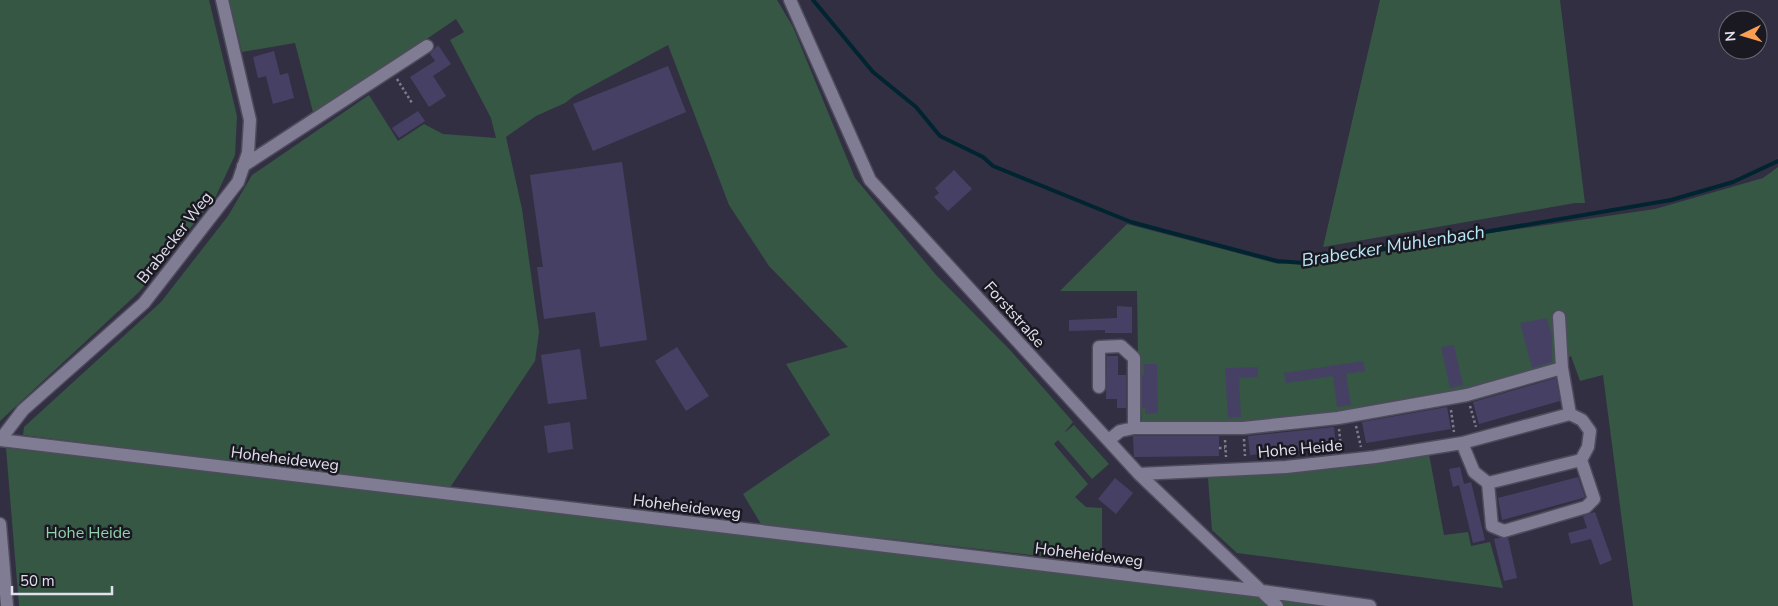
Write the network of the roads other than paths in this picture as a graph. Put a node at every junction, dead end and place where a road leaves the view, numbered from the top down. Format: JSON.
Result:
{"nodes":[{"id":1,"x":222,"y":0,"type":"edge"},
{"id":2,"x":790,"y":0,"type":"edge"},
{"id":3,"x":427,"y":46,"type":"dead end"},
{"id":4,"x":243,"y":166,"type":"junction"},
{"id":5,"x":1559,"y":317,"type":"dead end"},
{"id":6,"x":1562,"y":368,"type":"junction"},
{"id":7,"x":1099,"y":387,"type":"dead end"},
{"id":8,"x":1570,"y":414,"type":"junction"},
{"id":9,"x":1134,"y":428,"type":"junction"},
{"id":10,"x":0,"y":440,"type":"edge"},
{"id":11,"x":1109,"y":440,"type":"junction"},
{"id":12,"x":1459,"y":443,"type":"junction"},
{"id":13,"x":1581,"y":460,"type":"junction"},
{"id":14,"x":1139,"y":474,"type":"junction"},
{"id":15,"x":1488,"y":483,"type":"junction"},
{"id":16,"x":0,"y":524,"type":"edge"},
{"id":17,"x":1262,"y":591,"type":"junction"},
{"id":18,"x":8,"y":606,"type":"edge"},
{"id":19,"x":1278,"y":606,"type":"edge"},
{"id":20,"x":1370,"y":606,"type":"edge"}],
"edges":[{"from":1,"to":4,"type":"street","name":"Brabecker Weg"},
{"from":2,"to":11,"type":"street","name":"Forststraße"},
{"from":3,"to":4,"type":"street"},
{"from":4,"to":10,"type":"street","name":"Brabecker Weg"},
{"from":5,"to":6,"type":"street"},
{"from":6,"to":8,"type":"street"},
{"from":6,"to":9,"type":"street"},
{"from":7,"to":9,"type":"street"},
{"from":8,"to":12,"type":"street","name":"Hohe Heide"},
{"from":8,"to":13,"type":"street"},
{"from":9,"to":11,"type":"street"},
{"from":10,"to":17,"type":"street","name":"Hoheheideweg"},
{"from":11,"to":14,"type":"street","name":"Forststraße"},
{"from":12,"to":14,"type":"street","name":"Hohe Heide"},
{"from":12,"to":15,"type":"street"},
{"from":13,"to":15,"type":"street"},
{"from":13,"to":15,"type":"street"},
{"from":14,"to":17,"type":"street","name":"Forststraße"},
{"from":16,"to":18,"type":"street"},
{"from":17,"to":19,"type":"street","name":"Forststraße"},
{"from":17,"to":20,"type":"street","name":"Hoheheideweg"}]}
